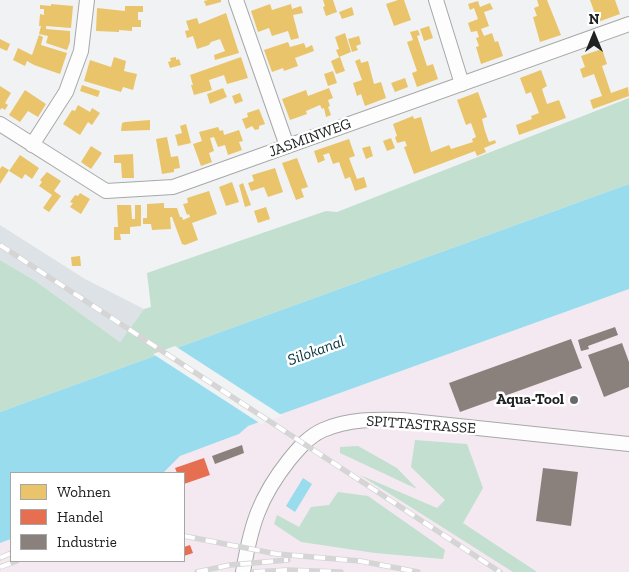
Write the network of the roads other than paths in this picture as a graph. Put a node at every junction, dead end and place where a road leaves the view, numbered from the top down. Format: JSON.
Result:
{"nodes":[{"id":1,"x":86,"y":0,"type":"edge"},
{"id":2,"x":236,"y":0,"type":"edge"},
{"id":3,"x":436,"y":0,"type":"edge"},
{"id":4,"x":629,"y":24,"type":"edge"},
{"id":5,"x":462,"y":84,"type":"junction"},
{"id":6,"x":0,"y":124,"type":"edge"},
{"id":7,"x":32,"y":145,"type":"junction"},
{"id":8,"x":287,"y":146,"type":"junction"},
{"id":9,"x":629,"y":444,"type":"edge"},
{"id":10,"x":243,"y":572,"type":"edge"}],
"edges":[{"from":1,"to":7,"type":"street"},
{"from":2,"to":8,"type":"street"},
{"from":3,"to":5,"type":"street"},
{"from":4,"to":5,"type":"street","name":"JASMINWEG"},
{"from":5,"to":8,"type":"street","name":"JASMINWEG"},
{"from":6,"to":7,"type":"street","name":"JASMINWEG"},
{"from":7,"to":8,"type":"street","name":"JASMINWEG"},
{"from":9,"to":10,"type":"street","name":"SPITTASTRASSE"}]}
